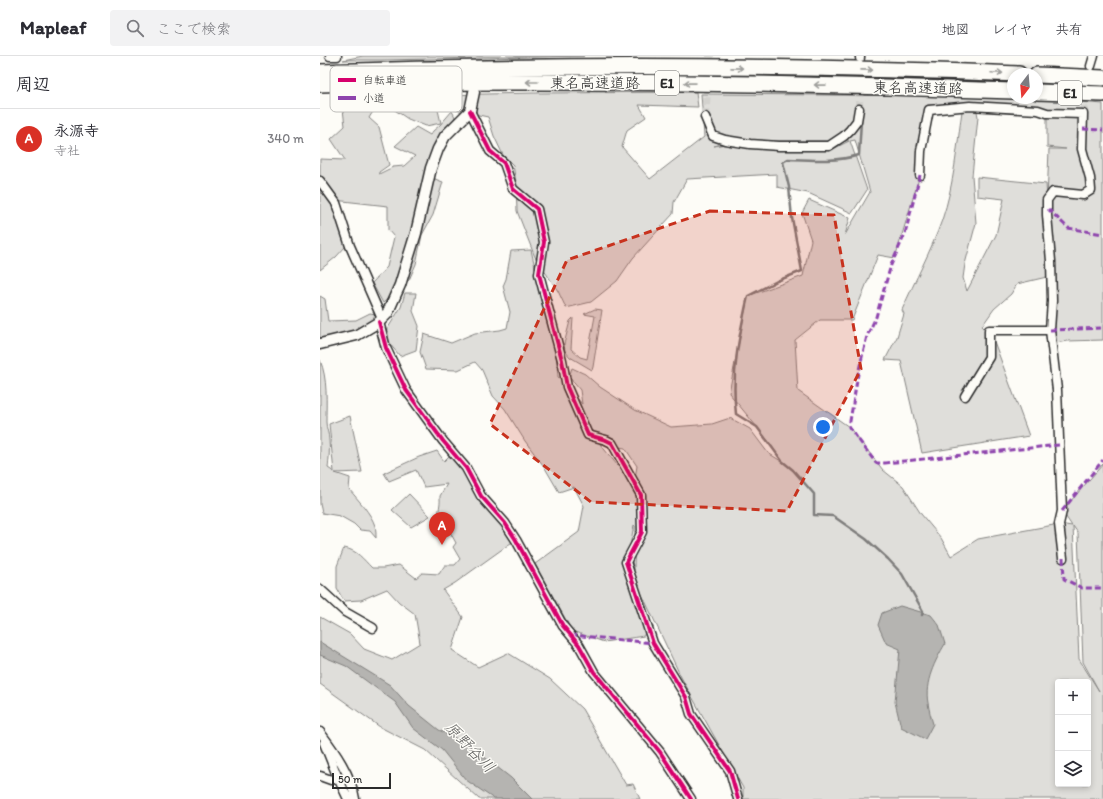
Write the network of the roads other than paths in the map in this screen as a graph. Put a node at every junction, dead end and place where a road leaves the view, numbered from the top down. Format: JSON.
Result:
{"nodes":[{"id":1,"x":330,"y":56,"type":"edge"},
{"id":2,"x":337,"y":56,"type":"edge"},
{"id":3,"x":1094,"y":56,"type":"edge"},
{"id":4,"x":1091,"y":66,"type":"dead end"},
{"id":5,"x":462,"y":68,"type":"edge"},
{"id":6,"x":320,"y":72,"type":"edge"},
{"id":7,"x":330,"y":72,"type":"edge"},
{"id":8,"x":1007,"y":74,"type":"edge"},
{"id":9,"x":1043,"y":75,"type":"edge"},
{"id":10,"x":1103,"y":78,"type":"edge"},
{"id":11,"x":462,"y":82,"type":"edge"},
{"id":12,"x":320,"y":84,"type":"edge"},
{"id":13,"x":330,"y":84,"type":"edge"},
{"id":14,"x":1007,"y":91,"type":"edge"},
{"id":15,"x":474,"y":92,"type":"dead end"},
{"id":16,"x":1043,"y":92,"type":"edge"},
{"id":17,"x":1103,"y":94,"type":"edge"},
{"id":18,"x":859,"y":109,"type":"tunnel mouth"},
{"id":19,"x":470,"y":111,"type":"junction"},
{"id":20,"x":705,"y":117,"type":"tunnel mouth"},
{"id":21,"x":920,"y":175,"type":"dead end"},
{"id":22,"x":320,"y":181,"type":"edge"},
{"id":23,"x":381,"y":321,"type":"junction"},
{"id":24,"x":1050,"y":330,"type":"junction"},
{"id":25,"x":320,"y":344,"type":"edge"},
{"id":26,"x":965,"y":396,"type":"dead end"},
{"id":27,"x":1063,"y":558,"type":"dead end"},
{"id":28,"x":320,"y":589,"type":"edge"},
{"id":29,"x":373,"y":628,"type":"dead end"},
{"id":30,"x":320,"y":732,"type":"edge"},
{"id":31,"x":320,"y":776,"type":"edge"},
{"id":32,"x":338,"y":778,"type":"junction"},
{"id":33,"x":348,"y":799,"type":"edge"},
{"id":34,"x":355,"y":799,"type":"edge"},
{"id":35,"x":692,"y":799,"type":"edge"},
{"id":36,"x":738,"y":799,"type":"edge"}],
"edges":[{"from":1,"to":2,"type":"street"},
{"from":3,"to":4,"type":"street"},
{"from":5,"to":8,"type":"highway","name":"東名高速道路","number":"E1","one_way":true},
{"from":6,"to":7,"type":"highway","name":"東名高速道路","number":"E1","one_way":true},
{"from":9,"to":10,"type":"highway","number":"E1"},
{"from":14,"to":11,"type":"highway","name":"東名高速道路","number":"E1","one_way":true},
{"from":13,"to":12,"type":"highway","name":"東名高速道路","number":"E1","one_way":true},
{"from":15,"to":19,"type":"street"},
{"from":16,"to":17,"type":"highway","number":"E1"},
{"from":18,"to":20,"type":"street"},
{"from":19,"to":23,"type":"street"},
{"from":19,"to":36,"type":"street"},
{"from":21,"to":24,"type":"street"},
{"from":22,"to":23,"type":"street"},
{"from":23,"to":25,"type":"street"},
{"from":23,"to":35,"type":"street"},
{"from":24,"to":26,"type":"street"},
{"from":24,"to":27,"type":"street"},
{"from":28,"to":29,"type":"street"},
{"from":30,"to":32,"type":"street"},
{"from":30,"to":34,"type":"street"},
{"from":31,"to":32,"type":"street"},
{"from":32,"to":33,"type":"street"}]}
